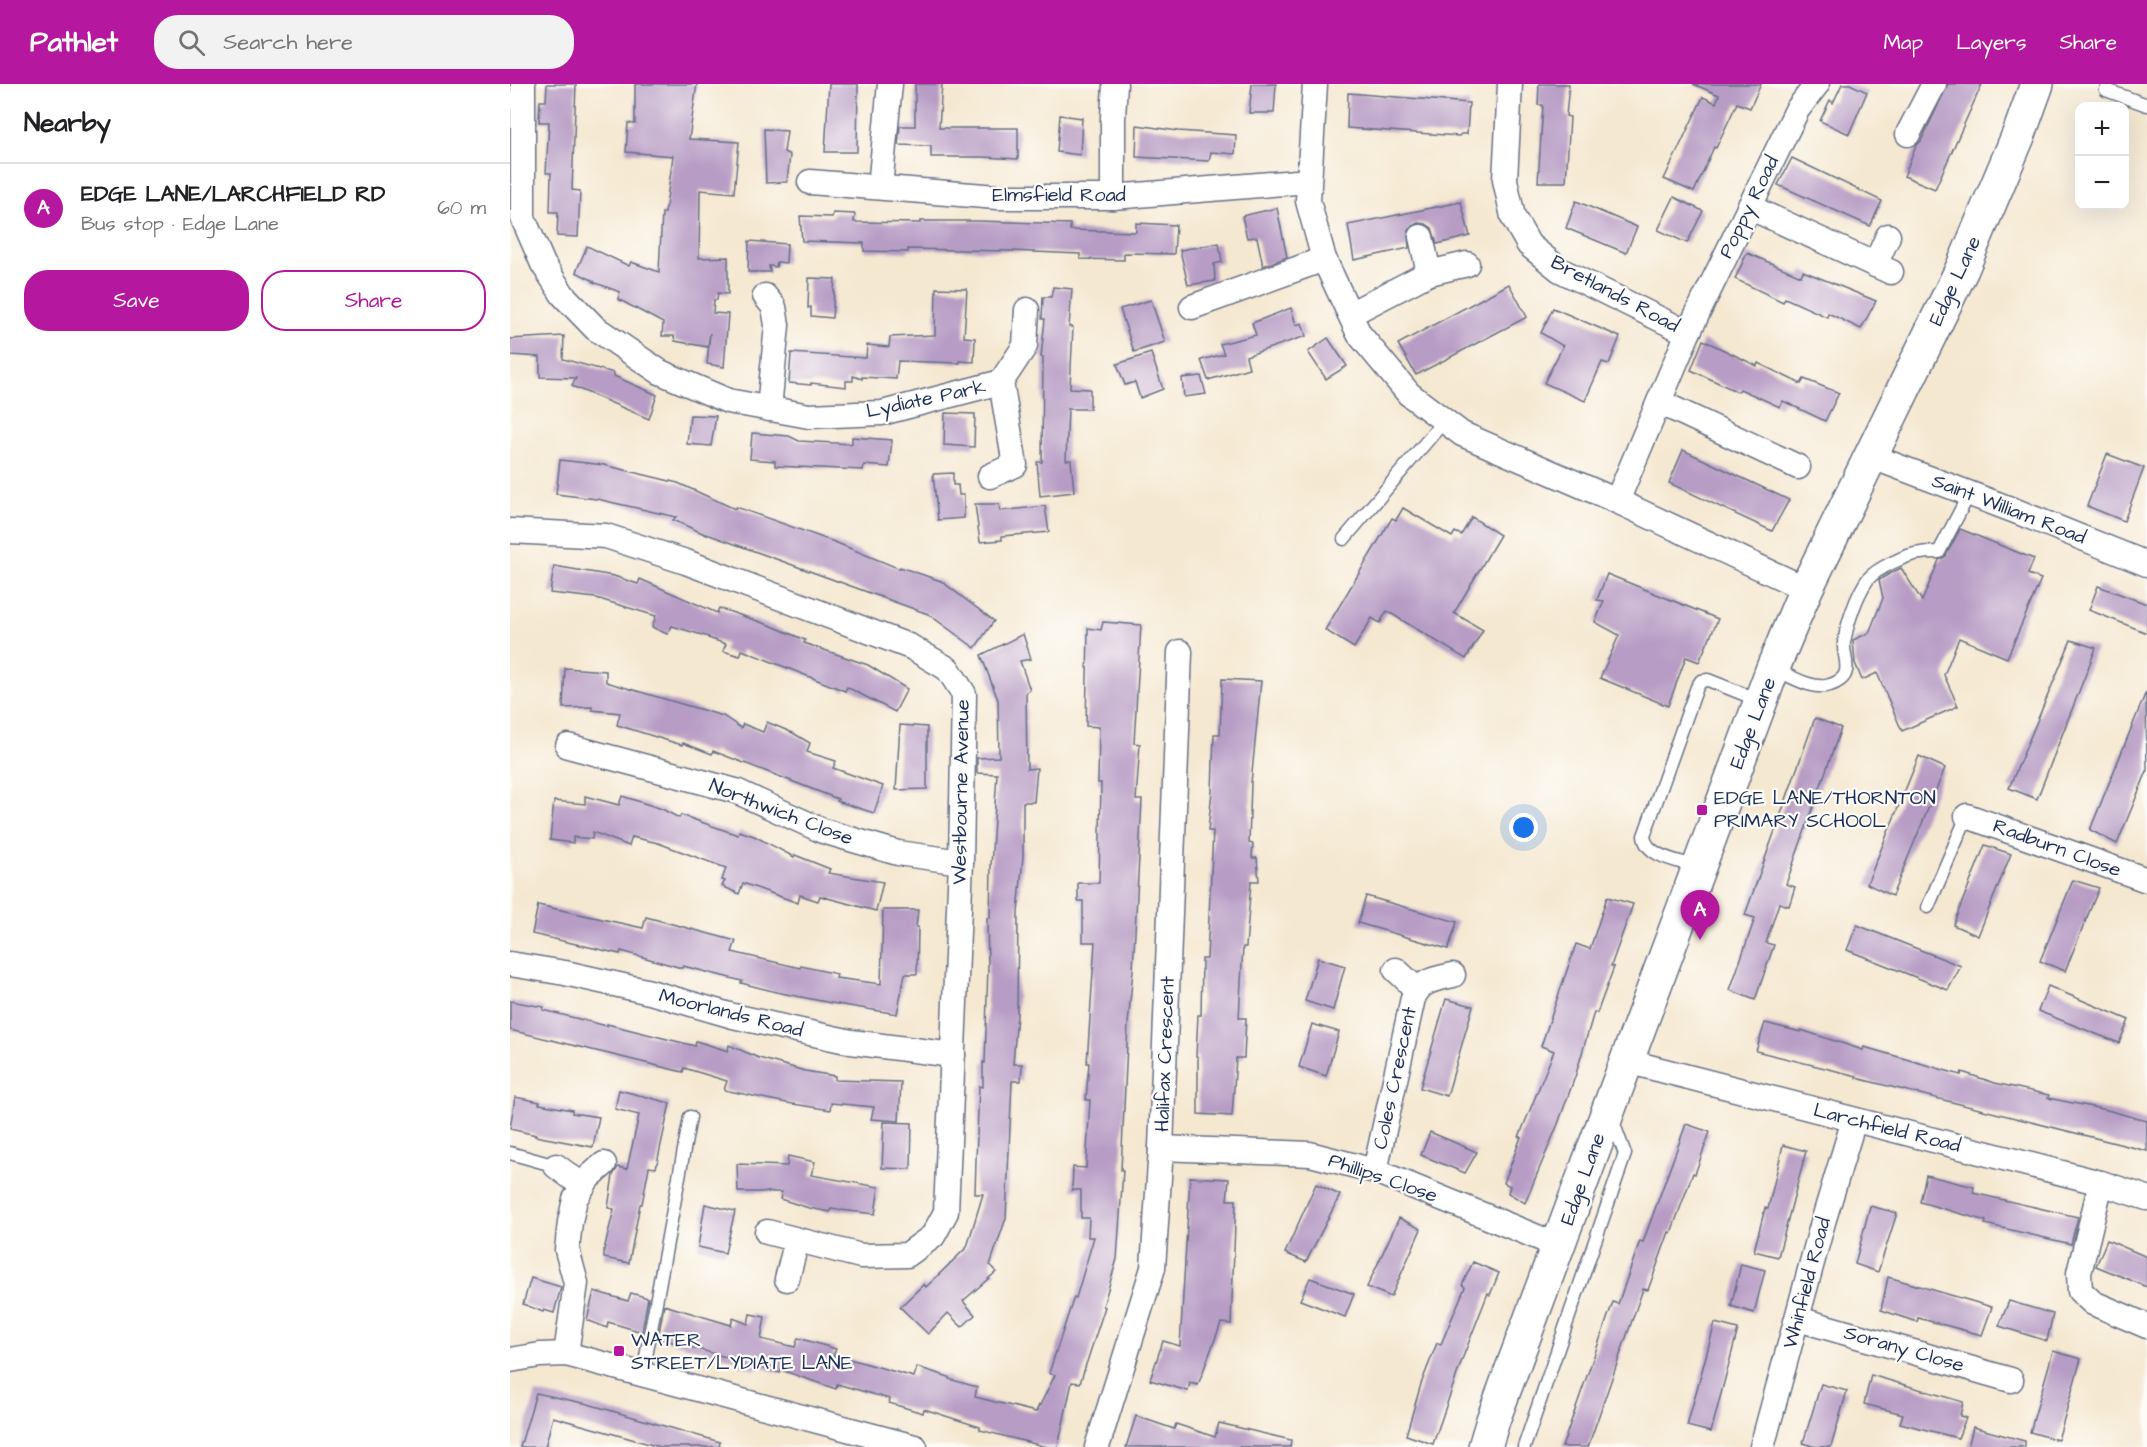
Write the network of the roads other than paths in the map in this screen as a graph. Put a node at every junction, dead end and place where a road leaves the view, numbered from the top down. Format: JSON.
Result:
{"nodes":[{"id":1,"x":523,"y":84,"type":"edge"},
{"id":2,"x":890,"y":84,"type":"edge"},
{"id":3,"x":1115,"y":84,"type":"edge"},
{"id":4,"x":1315,"y":84,"type":"edge"},
{"id":5,"x":1510,"y":84,"type":"edge"},
{"id":6,"x":1817,"y":84,"type":"edge"},
{"id":7,"x":1934,"y":84,"type":"edge"},
{"id":8,"x":2037,"y":84,"type":"edge"},
{"id":9,"x":2108,"y":84,"type":"edge"},
{"id":10,"x":2147,"y":105,"type":"edge"},
{"id":11,"x":1908,"y":134,"type":"dead end"},
{"id":12,"x":517,"y":172,"type":"edge"},
{"id":13,"x":1308,"y":181,"type":"junction"},
{"id":14,"x":810,"y":182,"type":"dead end"},
{"id":15,"x":880,"y":187,"type":"junction"},
{"id":16,"x":1113,"y":197,"type":"junction"},
{"id":17,"x":1749,"y":207,"type":"junction"},
{"id":18,"x":1888,"y":236,"type":"dead end"},
{"id":19,"x":1421,"y":237,"type":"dead end"},
{"id":20,"x":1324,"y":259,"type":"junction"},
{"id":21,"x":1467,"y":264,"type":"dead end"},
{"id":22,"x":1429,"y":273,"type":"junction"},
{"id":23,"x":765,"y":296,"type":"dead end"},
{"id":24,"x":1192,"y":307,"type":"dead end"},
{"id":25,"x":1027,"y":310,"type":"dead end"},
{"id":26,"x":1350,"y":314,"type":"junction"},
{"id":27,"x":1688,"y":333,"type":"junction"},
{"id":28,"x":1001,"y":382,"type":"junction"},
{"id":29,"x":1659,"y":402,"type":"junction"},
{"id":30,"x":769,"y":409,"type":"junction"},
{"id":31,"x":1444,"y":421,"type":"junction"},
{"id":32,"x":1870,"y":456,"type":"junction"},
{"id":33,"x":1798,"y":467,"type":"dead end"},
{"id":34,"x":990,"y":476,"type":"dead end"},
{"id":35,"x":1969,"y":494,"type":"junction"},
{"id":36,"x":1617,"y":501,"type":"junction"},
{"id":37,"x":510,"y":531,"type":"edge"},
{"id":38,"x":1344,"y":539,"type":"dead end"},
{"id":39,"x":2147,"y":564,"type":"edge"},
{"id":40,"x":1806,"y":589,"type":"junction"},
{"id":41,"x":1180,"y":652,"type":"dead end"},
{"id":42,"x":1773,"y":668,"type":"junction"},
{"id":43,"x":1761,"y":701,"type":"junction"},
{"id":44,"x":568,"y":746,"type":"dead end"},
{"id":45,"x":1967,"y":816,"type":"joint"},
{"id":46,"x":961,"y":862,"type":"junction"},
{"id":47,"x":1698,"y":867,"type":"junction"},
{"id":48,"x":2145,"y":875,"type":"edge"},
{"id":49,"x":1928,"y":907,"type":"dead end"},
{"id":50,"x":510,"y":964,"type":"edge"},
{"id":51,"x":1396,"y":970,"type":"dead end"},
{"id":52,"x":1453,"y":975,"type":"dead end"},
{"id":53,"x":1415,"y":993,"type":"junction"},
{"id":54,"x":953,"y":1055,"type":"junction"},
{"id":55,"x":1626,"y":1061,"type":"junction"},
{"id":56,"x":1609,"y":1109,"type":"junction"},
{"id":57,"x":690,"y":1117,"type":"dead end"},
{"id":58,"x":1854,"y":1120,"type":"junction"},
{"id":59,"x":1161,"y":1148,"type":"junction"},
{"id":60,"x":510,"y":1153,"type":"edge"},
{"id":61,"x":604,"y":1164,"type":"dead end"},
{"id":62,"x":556,"y":1166,"type":"joint"},
{"id":63,"x":1375,"y":1171,"type":"junction"},
{"id":64,"x":2101,"y":1182,"type":"junction"},
{"id":65,"x":583,"y":1186,"type":"junction"},
{"id":66,"x":2147,"y":1198,"type":"edge"},
{"id":67,"x":767,"y":1232,"type":"dead end"},
{"id":68,"x":797,"y":1240,"type":"junction"},
{"id":69,"x":1559,"y":1246,"type":"junction"},
{"id":70,"x":786,"y":1279,"type":"dead end"},
{"id":71,"x":1798,"y":1319,"type":"junction"},
{"id":72,"x":2147,"y":1326,"type":"edge"},
{"id":73,"x":566,"y":1354,"type":"junction"},
{"id":74,"x":510,"y":1360,"type":"edge"},
{"id":75,"x":643,"y":1373,"type":"junction"},
{"id":76,"x":2011,"y":1380,"type":"dead end"},
{"id":77,"x":915,"y":1447,"type":"edge"},
{"id":78,"x":1097,"y":1447,"type":"edge"},
{"id":79,"x":1485,"y":1447,"type":"edge"},
{"id":80,"x":1524,"y":1447,"type":"edge"},
{"id":81,"x":1762,"y":1447,"type":"edge"}],
"edges":[{"from":1,"to":12,"type":"street","name":"Lydiate Park"},
{"from":2,"to":15,"type":"street"},
{"from":3,"to":16,"type":"street"},
{"from":4,"to":13,"type":"street"},
{"from":5,"to":27,"type":"street","name":"Bretlands Road"},
{"from":6,"to":17,"type":"street","name":"Poppy Road"},
{"from":7,"to":11,"type":"street"},
{"from":8,"to":32,"type":"street","name":"Edge Lane"},
{"from":9,"to":10,"type":"lane"},
{"from":12,"to":30,"type":"street","name":"Lydiate Park"},
{"from":13,"to":16,"type":"street","name":"Elmsfield Road"},
{"from":13,"to":20,"type":"street"},
{"from":14,"to":15,"type":"street","name":"Elmsfield Road"},
{"from":15,"to":16,"type":"street","name":"Elmsfield Road"},
{"from":17,"to":18,"type":"street"},
{"from":17,"to":27,"type":"street","name":"Poppy Road"},
{"from":19,"to":22,"type":"street"},
{"from":20,"to":24,"type":"street"},
{"from":20,"to":26,"type":"street"},
{"from":21,"to":22,"type":"street"},
{"from":22,"to":26,"type":"street"},
{"from":23,"to":30,"type":"street"},
{"from":25,"to":28,"type":"street"},
{"from":26,"to":31,"type":"street"},
{"from":27,"to":29,"type":"street","name":"Bretlands Road"},
{"from":28,"to":30,"type":"street","name":"Lydiate Park"},
{"from":28,"to":34,"type":"street","name":"Lydiate Park"},
{"from":29,"to":33,"type":"street"},
{"from":29,"to":36,"type":"street","name":"Bretlands Road"},
{"from":31,"to":36,"type":"street"},
{"from":31,"to":38,"type":"lane"},
{"from":32,"to":35,"type":"street","name":"Saint William Road"},
{"from":32,"to":40,"type":"street","name":"Edge Lane"},
{"from":35,"to":39,"type":"street","name":"Saint William Road"},
{"from":35,"to":42,"type":"lane"},
{"from":36,"to":40,"type":"street"},
{"from":37,"to":46,"type":"street","name":"Westbourne Avenue"},
{"from":40,"to":42,"type":"street","name":"Edge Lane"},
{"from":41,"to":59,"type":"street","name":"Halifax Crescent"},
{"from":42,"to":43,"type":"street","name":"Edge Lane"},
{"from":43,"to":47,"type":"street","name":"Edge Lane"},
{"from":43,"to":47,"type":"lane"},
{"from":44,"to":46,"type":"street","name":"Northwich Close"},
{"from":45,"to":48,"type":"street","name":"Radburn Close"},
{"from":45,"to":49,"type":"lane"},
{"from":46,"to":54,"type":"street","name":"Westbourne Avenue"},
{"from":47,"to":55,"type":"street","name":"Edge Lane"},
{"from":50,"to":54,"type":"street","name":"Moorlands Road"},
{"from":51,"to":53,"type":"street"},
{"from":52,"to":53,"type":"street","name":"Coles Crescent"},
{"from":53,"to":63,"type":"street","name":"Coles Crescent"},
{"from":54,"to":68,"type":"street","name":"Westbourne Avenue"},
{"from":55,"to":56,"type":"street","name":"Edge Lane"},
{"from":55,"to":58,"type":"street","name":"Larchfield Road"},
{"from":56,"to":69,"type":"street","name":"Edge Lane"},
{"from":56,"to":80,"type":"lane"},
{"from":57,"to":75,"type":"lane"},
{"from":58,"to":64,"type":"street","name":"Larchfield Road"},
{"from":58,"to":71,"type":"street","name":"Whinfield Road"},
{"from":59,"to":63,"type":"street","name":"Phillips Close"},
{"from":59,"to":78,"type":"street","name":"Halifax Crescent"},
{"from":60,"to":62,"type":"lane"},
{"from":61,"to":65,"type":"street"},
{"from":62,"to":65,"type":"street"},
{"from":63,"to":69,"type":"street","name":"Phillips Close"},
{"from":64,"to":66,"type":"street","name":"Larchfield Road"},
{"from":64,"to":72,"type":"street"},
{"from":65,"to":73,"type":"street"},
{"from":67,"to":68,"type":"street","name":"Westbourne Avenue"},
{"from":68,"to":70,"type":"street"},
{"from":69,"to":79,"type":"street","name":"Edge Lane"},
{"from":71,"to":76,"type":"street","name":"Sorany Close"},
{"from":71,"to":81,"type":"street","name":"Whinfield Road"},
{"from":73,"to":74,"type":"street"},
{"from":73,"to":75,"type":"street"},
{"from":75,"to":77,"type":"street"}]}
